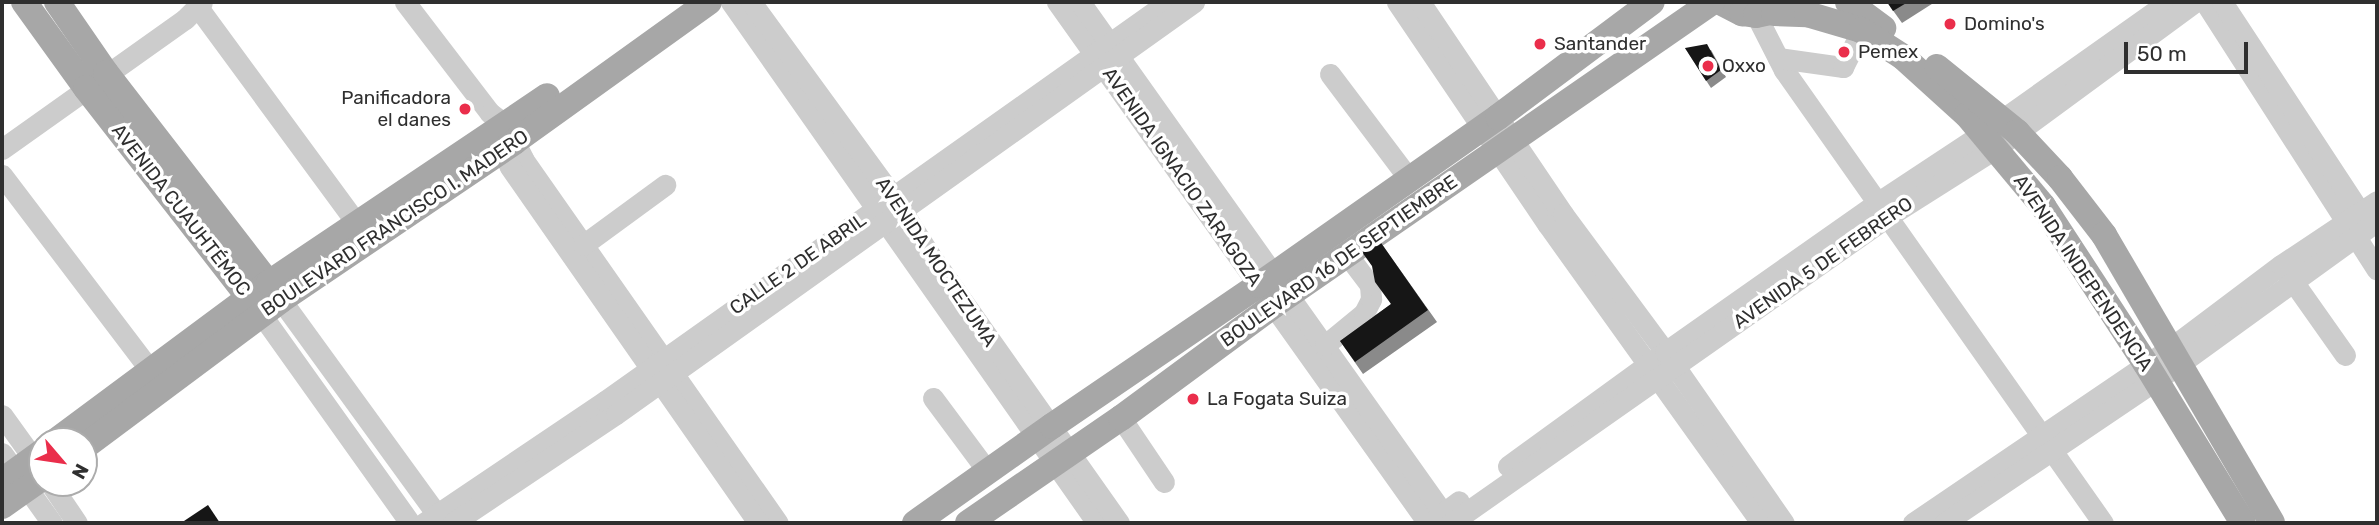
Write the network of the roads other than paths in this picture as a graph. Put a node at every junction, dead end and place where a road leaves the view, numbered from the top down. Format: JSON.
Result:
{"nodes":[{"id":1,"x":24,"y":2,"type":"edge"},
{"id":2,"x":57,"y":2,"type":"edge"},
{"id":3,"x":405,"y":2,"type":"edge"},
{"id":4,"x":680,"y":2,"type":"edge"},
{"id":5,"x":709,"y":2,"type":"edge"},
{"id":6,"x":731,"y":2,"type":"edge"},
{"id":7,"x":751,"y":2,"type":"edge"},
{"id":8,"x":1057,"y":2,"type":"edge"},
{"id":9,"x":1080,"y":2,"type":"edge"},
{"id":10,"x":1652,"y":2,"type":"edge"},
{"id":11,"x":1712,"y":2,"type":"edge"},
{"id":12,"x":1720,"y":2,"type":"edge"},
{"id":13,"x":1800,"y":2,"type":"edge"},
{"id":14,"x":2168,"y":2,"type":"edge"},
{"id":15,"x":2195,"y":2,"type":"edge"},
{"id":16,"x":2205,"y":2,"type":"edge"},
{"id":17,"x":2222,"y":2,"type":"edge"},
{"id":18,"x":1184,"y":3,"type":"edge"},
{"id":19,"x":1408,"y":4,"type":"edge"},
{"id":20,"x":201,"y":8,"type":"edge"},
{"id":21,"x":1765,"y":14,"type":"junction"},
{"id":22,"x":1859,"y":16,"type":"edge"},
{"id":23,"x":1106,"y":55,"type":"junction"},
{"id":24,"x":1778,"y":58,"type":"junction"},
{"id":25,"x":2102,"y":59,"type":"junction"},
{"id":26,"x":785,"y":62,"type":"junction"},
{"id":27,"x":1330,"y":74,"type":"dead end"},
{"id":28,"x":96,"y":81,"type":"junction"},
{"id":29,"x":2277,"y":100,"type":"junction"},
{"id":30,"x":1490,"y":122,"type":"junction"},
{"id":31,"x":501,"y":133,"type":"junction"},
{"id":32,"x":2000,"y":133,"type":"junction"},
{"id":33,"x":1505,"y":145,"type":"junction"},
{"id":34,"x":2,"y":149,"type":"edge"},
{"id":35,"x":2,"y":175,"type":"edge"},
{"id":36,"x":1409,"y":179,"type":"junction"},
{"id":37,"x":665,"y":185,"type":"dead end"},
{"id":38,"x":889,"y":210,"type":"junction"},
{"id":39,"x":1882,"y":210,"type":"junction"},
{"id":40,"x":2366,"y":222,"type":"edge"},
{"id":41,"x":357,"y":224,"type":"junction"},
{"id":42,"x":559,"y":225,"type":"junction"},
{"id":43,"x":583,"y":244,"type":"junction"},
{"id":44,"x":1347,"y":256,"type":"junction"},
{"id":45,"x":2377,"y":270,"type":"edge"},
{"id":46,"x":2287,"y":273,"type":"junction"},
{"id":47,"x":1274,"y":290,"type":"junction"},
{"id":48,"x":610,"y":297,"type":"junction"},
{"id":49,"x":265,"y":298,"type":"junction"},
{"id":50,"x":1325,"y":345,"type":"junction"},
{"id":51,"x":2176,"y":355,"type":"junction"},
{"id":52,"x":2345,"y":355,"type":"dead end"},
{"id":53,"x":1661,"y":365,"type":"junction"},
{"id":54,"x":150,"y":370,"type":"junction"},
{"id":55,"x":661,"y":371,"type":"junction"},
{"id":56,"x":2150,"y":372,"type":"junction"},
{"id":57,"x":1340,"y":382,"type":"junction"},
{"id":58,"x":933,"y":398,"type":"dead end"},
{"id":59,"x":2,"y":415,"type":"edge"},
{"id":60,"x":1121,"y":418,"type":"junction"},
{"id":61,"x":75,"y":427,"type":"edge"},
{"id":62,"x":1043,"y":432,"type":"junction"},
{"id":63,"x":98,"y":435,"type":"edge"},
{"id":64,"x":2046,"y":443,"type":"junction"},
{"id":65,"x":716,"y":449,"type":"junction"},
{"id":66,"x":1062,"y":459,"type":"junction"},
{"id":67,"x":28,"y":471,"type":"edge"},
{"id":68,"x":988,"y":471,"type":"junction"},
{"id":69,"x":1739,"y":477,"type":"junction"},
{"id":70,"x":1164,"y":482,"type":"dead end"},
{"id":71,"x":40,"y":497,"type":"edge"},
{"id":72,"x":53,"y":497,"type":"edge"},
{"id":73,"x":1963,"y":499,"type":"junction"},
{"id":74,"x":2,"y":506,"type":"edge"},
{"id":75,"x":440,"y":521,"type":"edge"},
{"id":76,"x":1440,"y":521,"type":"edge"},
{"id":77,"x":52,"y":523,"type":"edge"},
{"id":78,"x":78,"y":523,"type":"edge"},
{"id":79,"x":410,"y":523,"type":"edge"},
{"id":80,"x":758,"y":523,"type":"edge"},
{"id":81,"x":778,"y":523,"type":"edge"},
{"id":82,"x":915,"y":523,"type":"edge"},
{"id":83,"x":968,"y":523,"type":"edge"},
{"id":84,"x":1097,"y":523,"type":"edge"},
{"id":85,"x":1119,"y":523,"type":"edge"},
{"id":86,"x":1760,"y":523,"type":"edge"},
{"id":87,"x":1784,"y":523,"type":"edge"},
{"id":88,"x":1913,"y":523,"type":"edge"},
{"id":89,"x":1944,"y":523,"type":"edge"},
{"id":90,"x":2103,"y":523,"type":"edge"},
{"id":91,"x":2243,"y":523,"type":"edge"},
{"id":92,"x":2272,"y":523,"type":"edge"}],
"edges":[{"from":1,"to":28,"type":"main road","name":"AVENIDA CUAUHTÉMOC"},
{"from":2,"to":28,"type":"main road","name":"AVENIDA CUAUHTÉMOC"},
{"from":3,"to":31,"type":"street"},
{"from":4,"to":31,"type":"main road","name":"BOULEVARD FRANCISCO I. MADERO"},
{"from":5,"to":31,"type":"main road","name":"BOULEVARD FRANCISCO I. MADERO"},
{"from":6,"to":26,"type":"street","name":"AVENIDA MOCTEZUMA"},
{"from":7,"to":26,"type":"street","name":"AVENIDA MOCTEZUMA"},
{"from":8,"to":23,"type":"street","name":"AVENIDA IGNACIO ZARAGOZA"},
{"from":9,"to":23,"type":"street","name":"AVENIDA IGNACIO ZARAGOZA"},
{"from":10,"to":30,"type":"main road","name":"BOULEVARD 16 DE SEPTIEMBRE"},
{"from":11,"to":33,"type":"main road","name":"BOULEVARD 16 DE SEPTIEMBRE"},
{"from":12,"to":21,"type":"main road","name":"AVENIDA INDEPENDENCIA"},
{"from":13,"to":21,"type":"main road"},
{"from":14,"to":25,"type":"street","name":"AVENIDA 5 DE FEBRERO"},
{"from":15,"to":25,"type":"street","name":"AVENIDA 5 DE FEBRERO"},
{"from":16,"to":29,"type":"street"},
{"from":17,"to":29,"type":"street"},
{"from":18,"to":23,"type":"street","name":"CALLE 2 DE ABRIL"},
{"from":19,"to":30,"type":"street"},
{"from":20,"to":28,"type":"street"},
{"from":20,"to":41,"type":"street"},
{"from":21,"to":22,"type":"main road","name":"AVENIDA INDEPENDENCIA"},
{"from":21,"to":24,"type":"street"},
{"from":22,"to":24,"type":"street"},
{"from":22,"to":32,"type":"main road","name":"AVENIDA INDEPENDENCIA"},
{"from":23,"to":38,"type":"street","name":"CALLE 2 DE ABRIL"},
{"from":23,"to":47,"type":"street","name":"AVENIDA IGNACIO ZARAGOZA"},
{"from":24,"to":39,"type":"street"},
{"from":25,"to":32,"type":"street","name":"AVENIDA 5 DE FEBRERO"},
{"from":26,"to":38,"type":"street","name":"AVENIDA MOCTEZUMA"},
{"from":27,"to":36,"type":"street"},
{"from":28,"to":34,"type":"street"},
{"from":28,"to":49,"type":"main road","name":"AVENIDA CUAUHTÉMOC"},
{"from":29,"to":40,"type":"street"},
{"from":30,"to":33,"type":"street"},
{"from":30,"to":36,"type":"main road","name":"BOULEVARD 16 DE SEPTIEMBRE"},
{"from":31,"to":41,"type":"main road","name":"BOULEVARD FRANCISCO I. MADERO"},
{"from":31,"to":42,"type":"street"},
{"from":31,"to":49,"type":"main road","name":"BOULEVARD FRANCISCO I. MADERO"},
{"from":32,"to":39,"type":"street","name":"AVENIDA 5 DE FEBRERO"},
{"from":32,"to":51,"type":"main road","name":"AVENIDA INDEPENDENCIA"},
{"from":32,"to":56,"type":"main road","name":"AVENIDA INDEPENDENCIA"},
{"from":33,"to":44,"type":"main road","name":"BOULEVARD 16 DE SEPTIEMBRE"},
{"from":33,"to":53,"type":"street"},
{"from":35,"to":54,"type":"street"},
{"from":36,"to":47,"type":"main road","name":"BOULEVARD 16 DE SEPTIEMBRE"},
{"from":37,"to":43,"type":"street"},
{"from":38,"to":55,"type":"street","name":"CALLE 2 DE ABRIL"},
{"from":38,"to":62,"type":"street","name":"AVENIDA MOCTEZUMA"},
{"from":39,"to":53,"type":"street","name":"AVENIDA 5 DE FEBRERO"},
{"from":39,"to":64,"type":"street"},
{"from":40,"to":45,"type":"street"},
{"from":40,"to":46,"type":"street"},
{"from":41,"to":49,"type":"main road","name":"BOULEVARD FRANCISCO I. MADERO"},
{"from":42,"to":43,"type":"street"},
{"from":42,"to":48,"type":"street"},
{"from":43,"to":48,"type":"street"},
{"from":44,"to":47,"type":"main road","name":"BOULEVARD 16 DE SEPTIEMBRE"},
{"from":44,"to":50,"type":"street"},
{"from":46,"to":51,"type":"street"},
{"from":46,"to":52,"type":"street"},
{"from":47,"to":50,"type":"street","name":"AVENIDA IGNACIO ZARAGOZA"},
{"from":47,"to":57,"type":"street","name":"AVENIDA IGNACIO ZARAGOZA"},
{"from":47,"to":60,"type":"main road","name":"BOULEVARD 16 DE SEPTIEMBRE"},
{"from":47,"to":62,"type":"main road","name":"BOULEVARD 16 DE SEPTIEMBRE"},
{"from":48,"to":55,"type":"street"},
{"from":49,"to":54,"type":"main road","name":"BOULEVARD FRANCISCO I. MADERO"},
{"from":49,"to":63,"type":"main road","name":"BOULEVARD FRANCISCO I. MADERO"},
{"from":49,"to":75,"type":"street","name":"AVENIDA CUAUHTÉMOC"},
{"from":49,"to":79,"type":"street","name":"AVENIDA CUAUHTÉMOC"},
{"from":50,"to":57,"type":"street","name":"AVENIDA IGNACIO ZARAGOZA"},
{"from":51,"to":56,"type":"street"},
{"from":51,"to":92,"type":"main road","name":"AVENIDA INDEPENDENCIA"},
{"from":53,"to":69,"type":"street"},
{"from":53,"to":76,"type":"street","name":"AVENIDA 5 DE FEBRERO"},
{"from":54,"to":61,"type":"main road","name":"BOULEVARD FRANCISCO I. MADERO"},
{"from":55,"to":65,"type":"street"},
{"from":55,"to":75,"type":"street","name":"CALLE 2 DE ABRIL"},
{"from":56,"to":64,"type":"street"},
{"from":56,"to":91,"type":"main road","name":"AVENIDA INDEPENDENCIA"},
{"from":57,"to":76,"type":"street","name":"AVENIDA IGNACIO ZARAGOZA"},
{"from":58,"to":68,"type":"street"},
{"from":59,"to":67,"type":"street"},
{"from":60,"to":66,"type":"main road","name":"BOULEVARD 16 DE SEPTIEMBRE"},
{"from":60,"to":70,"type":"street"},
{"from":62,"to":66,"type":"street","name":"AVENIDA MOCTEZUMA"},
{"from":62,"to":68,"type":"main road","name":"BOULEVARD 16 DE SEPTIEMBRE"},
{"from":64,"to":73,"type":"street"},
{"from":64,"to":90,"type":"street"},
{"from":65,"to":80,"type":"street"},
{"from":65,"to":81,"type":"street"},
{"from":66,"to":83,"type":"main road","name":"BOULEVARD 16 DE SEPTIEMBRE"},
{"from":66,"to":84,"type":"street","name":"AVENIDA MOCTEZUMA"},
{"from":66,"to":85,"type":"street","name":"AVENIDA MOCTEZUMA"},
{"from":67,"to":74,"type":"main road"},
{"from":68,"to":82,"type":"main road","name":"BOULEVARD 16 DE SEPTIEMBRE"},
{"from":69,"to":86,"type":"street"},
{"from":69,"to":87,"type":"street"},
{"from":71,"to":77,"type":"street"},
{"from":72,"to":78,"type":"street"},
{"from":73,"to":88,"type":"street"},
{"from":73,"to":89,"type":"street"}]}
